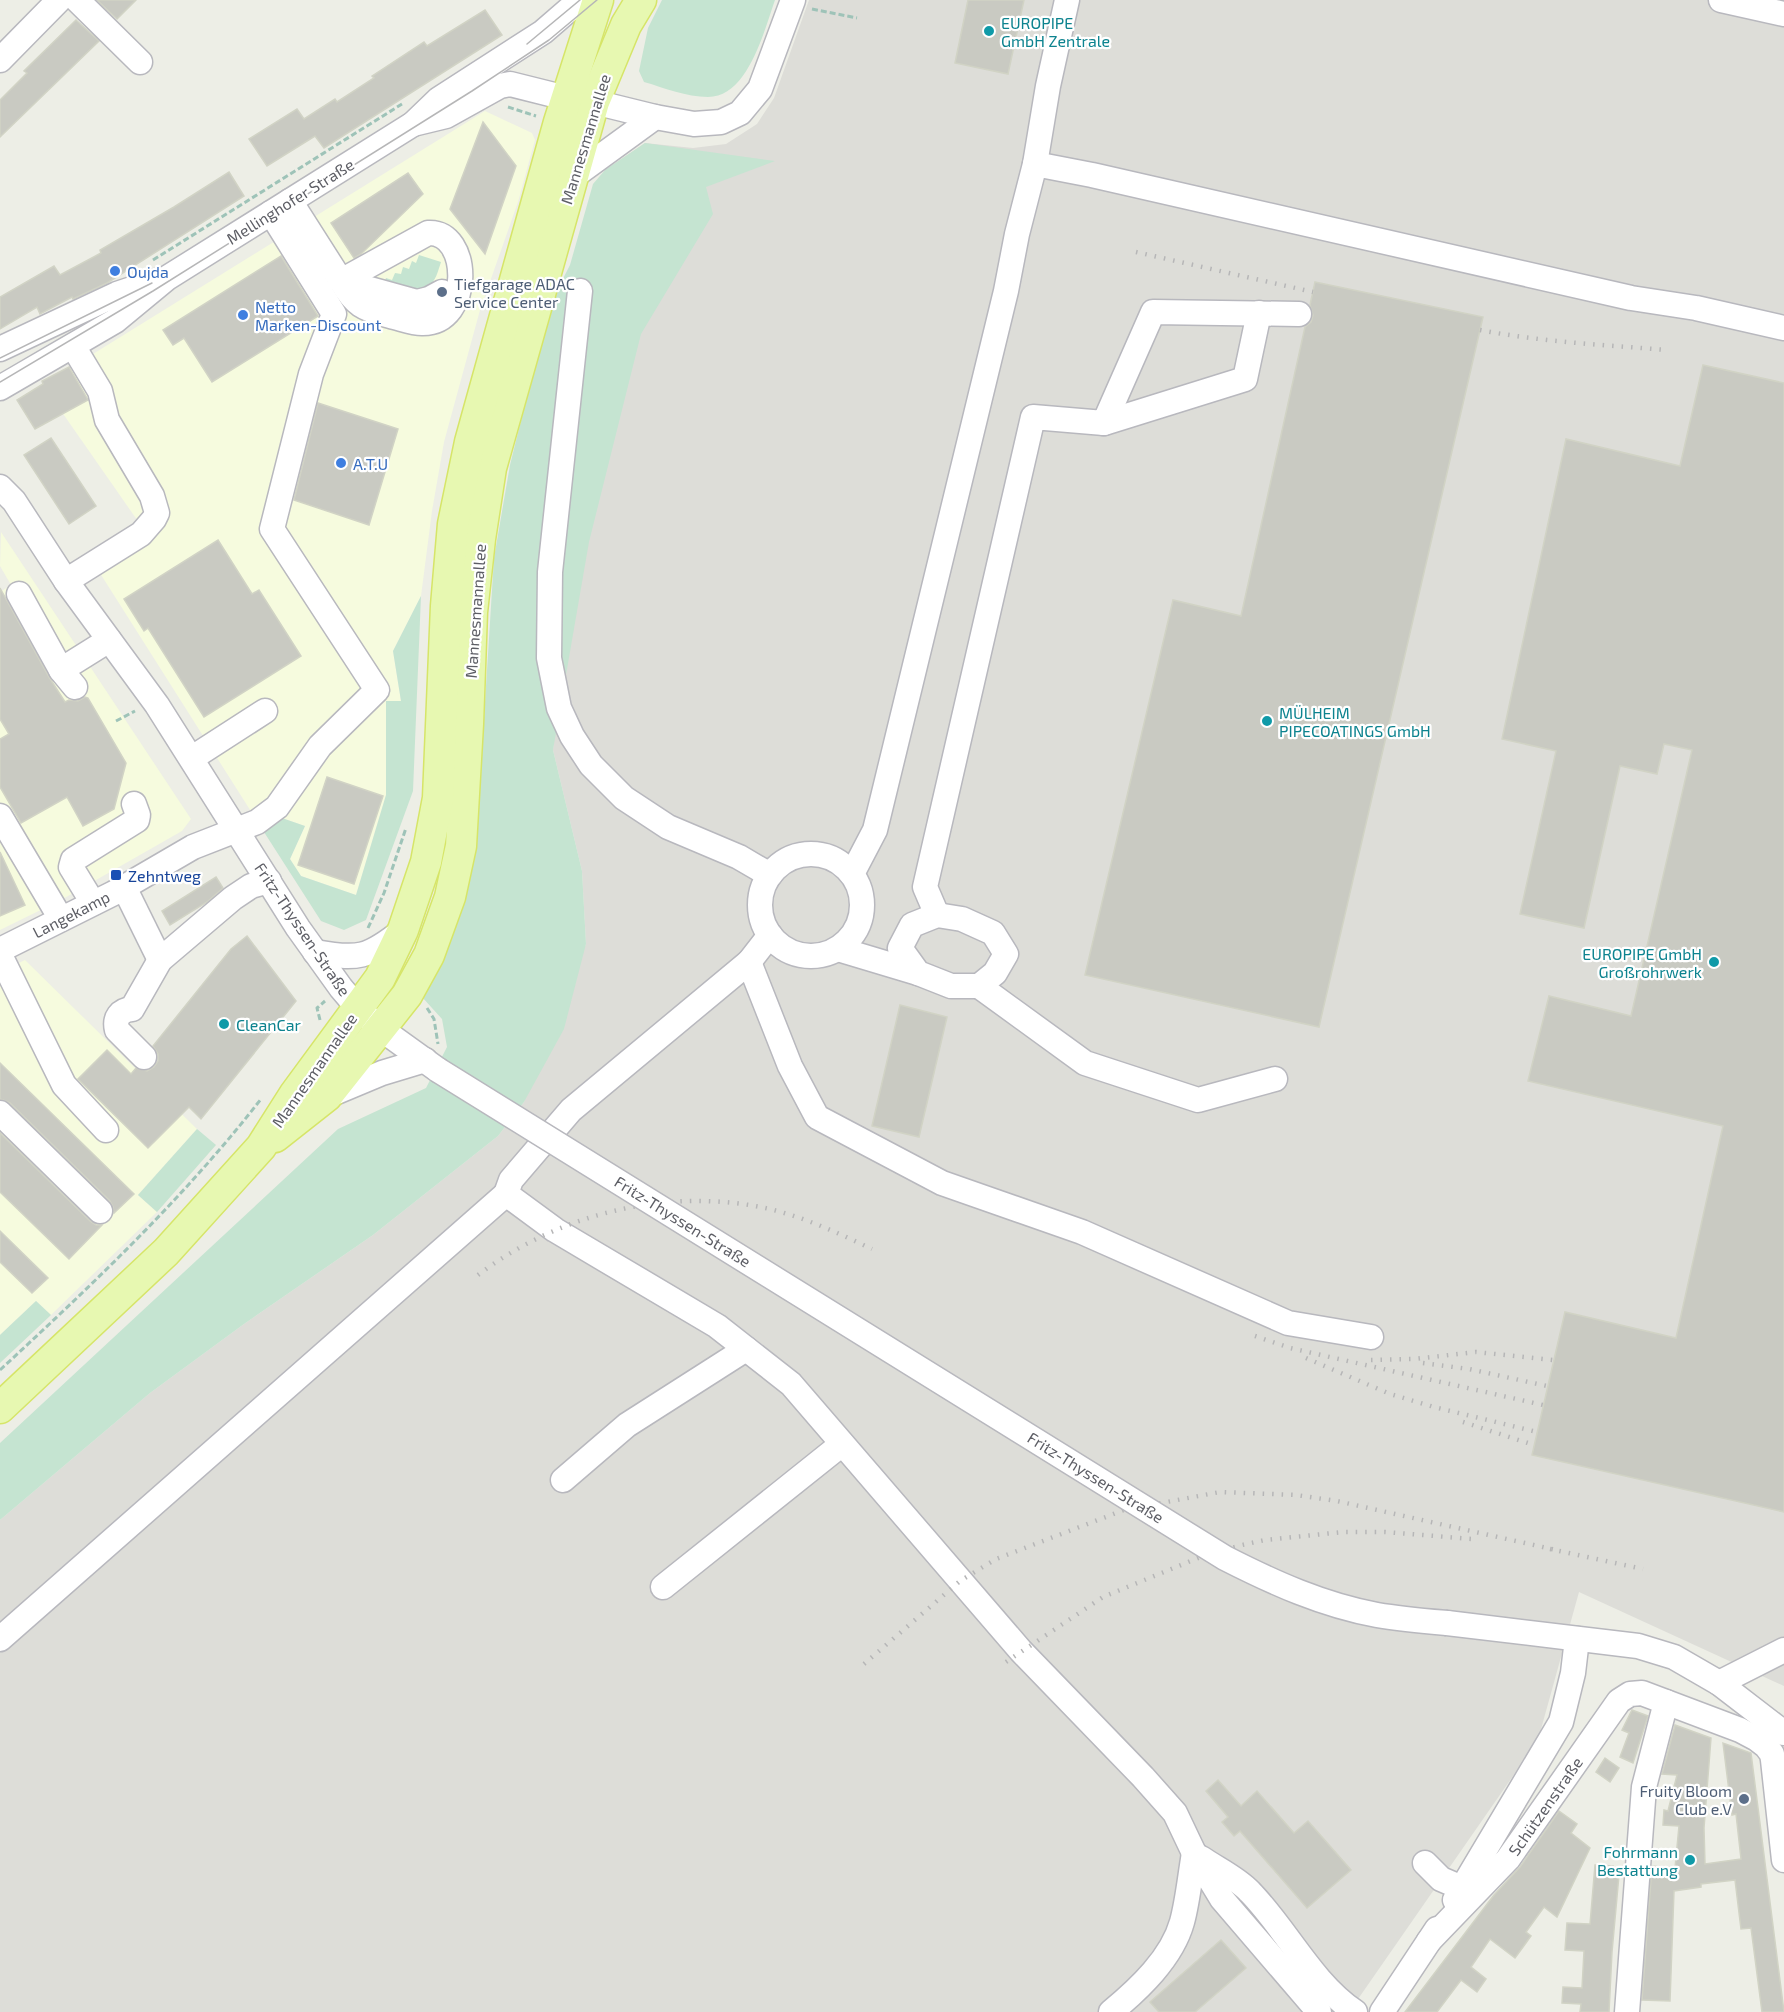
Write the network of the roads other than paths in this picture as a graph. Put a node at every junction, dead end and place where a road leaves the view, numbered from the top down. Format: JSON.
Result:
{"nodes":[{"id":1,"x":58,"y":0,"type":"edge"},
{"id":2,"x":77,"y":0,"type":"edge"},
{"id":3,"x":580,"y":0,"type":"edge"},
{"id":4,"x":598,"y":0,"type":"edge"},
{"id":5,"x":641,"y":0,"type":"edge"},
{"id":6,"x":1067,"y":0,"type":"edge"},
{"id":7,"x":1721,"y":0,"type":"edge"},
{"id":8,"x":793,"y":2,"type":"edge"},
{"id":9,"x":1781,"y":9,"type":"edge"},
{"id":10,"x":0,"y":60,"type":"edge"},
{"id":11,"x":140,"y":62,"type":"dead end"},
{"id":12,"x":580,"y":100,"type":"junction"},
{"id":13,"x":410,"y":112,"type":"junction"},
{"id":14,"x":655,"y":117,"type":"junction"},
{"id":15,"x":1035,"y":164,"type":"junction"},
{"id":16,"x":574,"y":176,"type":"junction"},
{"id":17,"x":281,"y":207,"type":"junction"},
{"id":18,"x":167,"y":278,"type":"junction"},
{"id":19,"x":341,"y":281,"type":"junction"},
{"id":20,"x":580,"y":291,"type":"dead end"},
{"id":21,"x":442,"y":292,"type":"dead end"},
{"id":22,"x":117,"y":294,"type":"junction"},
{"id":23,"x":1259,"y":314,"type":"junction"},
{"id":24,"x":1299,"y":314,"type":"dead end"},
{"id":25,"x":1784,"y":328,"type":"edge"},
{"id":26,"x":73,"y":346,"type":"junction"},
{"id":27,"x":0,"y":349,"type":"edge"},
{"id":28,"x":0,"y":366,"type":"edge"},
{"id":29,"x":0,"y":388,"type":"edge"},
{"id":30,"x":1104,"y":423,"type":"junction"},
{"id":31,"x":0,"y":466,"type":"edge"},
{"id":32,"x":5,"y":499,"type":"edge"},
{"id":33,"x":66,"y":581,"type":"junction"},
{"id":34,"x":19,"y":594,"type":"dead end"},
{"id":35,"x":109,"y":640,"type":"junction"},
{"id":36,"x":265,"y":711,"type":"dead end"},
{"id":37,"x":192,"y":758,"type":"junction"},
{"id":38,"x":134,"y":804,"type":"dead end"},
{"id":39,"x":2,"y":823,"type":"edge"},
{"id":40,"x":237,"y":830,"type":"junction"},
{"id":41,"x":852,"y":874,"type":"junction"},
{"id":42,"x":770,"y":875,"type":"junction"},
{"id":43,"x":270,"y":882,"type":"junction"},
{"id":44,"x":124,"y":887,"type":"junction"},
{"id":45,"x":93,"y":903,"type":"junction"},
{"id":46,"x":937,"y":915,"type":"junction"},
{"id":47,"x":61,"y":919,"type":"junction"},
{"id":48,"x":403,"y":930,"type":"junction"},
{"id":49,"x":770,"y":935,"type":"junction"},
{"id":50,"x":838,"y":949,"type":"junction"},
{"id":51,"x":0,"y":950,"type":"edge"},
{"id":52,"x":315,"y":952,"type":"junction"},
{"id":53,"x":0,"y":955,"type":"edge"},
{"id":54,"x":160,"y":960,"type":"junction"},
{"id":55,"x":749,"y":962,"type":"junction"},
{"id":56,"x":918,"y":973,"type":"junction"},
{"id":57,"x":979,"y":986,"type":"junction"},
{"id":58,"x":349,"y":998,"type":"junction"},
{"id":59,"x":381,"y":1029,"type":"junction"},
{"id":60,"x":148,"y":1052,"type":"dead end"},
{"id":61,"x":432,"y":1065,"type":"junction"},
{"id":62,"x":1275,"y":1079,"type":"dead end"},
{"id":63,"x":327,"y":1096,"type":"junction"},
{"id":64,"x":0,"y":1113,"type":"edge"},
{"id":65,"x":106,"y":1130,"type":"dead end"},
{"id":66,"x":261,"y":1147,"type":"junction"},
{"id":67,"x":506,"y":1194,"type":"junction"},
{"id":68,"x":100,"y":1211,"type":"dead end"},
{"id":69,"x":1371,"y":1337,"type":"dead end"},
{"id":70,"x":746,"y":1349,"type":"junction"},
{"id":71,"x":0,"y":1408,"type":"edge"},
{"id":72,"x":842,"y":1444,"type":"junction"},
{"id":73,"x":563,"y":1480,"type":"dead end"},
{"id":74,"x":663,"y":1587,"type":"dead end"},
{"id":75,"x":0,"y":1639,"type":"edge"},
{"id":76,"x":1577,"y":1639,"type":"junction"},
{"id":77,"x":1784,"y":1650,"type":"edge"},
{"id":78,"x":1719,"y":1683,"type":"junction"},
{"id":79,"x":1666,"y":1702,"type":"junction"},
{"id":80,"x":1784,"y":1733,"type":"edge"},
{"id":81,"x":1194,"y":1853,"type":"junction"},
{"id":82,"x":1784,"y":1860,"type":"edge"},
{"id":83,"x":1425,"y":1863,"type":"dead end"},
{"id":84,"x":1462,"y":1888,"type":"junction"},
{"id":85,"x":1251,"y":1934,"type":"junction"},
{"id":86,"x":1429,"y":1941,"type":"junction"},
{"id":87,"x":1302,"y":1959,"type":"junction"},
{"id":88,"x":1111,"y":2012,"type":"edge"},
{"id":89,"x":1319,"y":2012,"type":"edge"},
{"id":90,"x":1355,"y":2012,"type":"edge"},
{"id":91,"x":1382,"y":2012,"type":"edge"},
{"id":92,"x":1628,"y":2012,"type":"edge"}],
"edges":[{"from":1,"to":10,"type":"street"},
{"from":2,"to":11,"type":"street"},
{"from":3,"to":13,"type":"street","name":"Mellinghofer Straße"},
{"from":4,"to":12,"type":"main road","name":"Mannesmannallee"},
{"from":5,"to":12,"type":"main road","name":"Mannesmannallee"},
{"from":6,"to":15,"type":"street"},
{"from":7,"to":9,"type":"street"},
{"from":8,"to":14,"type":"street","name":"Mellinghofer Straße"},
{"from":12,"to":13,"type":"street","name":"Mellinghofer Straße"},
{"from":12,"to":14,"type":"street","name":"Mellinghofer Straße"},
{"from":12,"to":16,"type":"main road","name":"Mannesmannallee"},
{"from":12,"to":48,"type":"main road","name":"Mannesmannallee"},
{"from":13,"to":17,"type":"street","name":"Mellinghofer Straße"},
{"from":14,"to":16,"type":"street"},
{"from":15,"to":25,"type":"street"},
{"from":15,"to":41,"type":"street"},
{"from":16,"to":59,"type":"main road","name":"Mannesmannallee"},
{"from":17,"to":18,"type":"street","name":"Mellinghofer Straße"},
{"from":17,"to":19,"type":"street"},
{"from":17,"to":40,"type":"street","name":"Langekamp"},
{"from":18,"to":22,"type":"street","name":"Mellinghofer Straße"},
{"from":18,"to":26,"type":"street","name":"Mellinghofer Straße"},
{"from":19,"to":19,"type":"street"},
{"from":19,"to":21,"type":"street"},
{"from":20,"to":42,"type":"street"},
{"from":22,"to":27,"type":"street","name":"Mellinghofer Straße"},
{"from":22,"to":28,"type":"street"},
{"from":23,"to":24,"type":"street"},
{"from":23,"to":30,"type":"street"},
{"from":23,"to":30,"type":"street"},
{"from":26,"to":29,"type":"street","name":"Mellinghofer Straße"},
{"from":26,"to":33,"type":"street"},
{"from":30,"to":46,"type":"street"},
{"from":31,"to":32,"type":"street","name":"Fritz-Thyssen-Straße"},
{"from":32,"to":33,"type":"street","name":"Fritz-Thyssen-Straße"},
{"from":33,"to":35,"type":"street","name":"Fritz-Thyssen-Straße"},
{"from":34,"to":35,"type":"street"},
{"from":35,"to":37,"type":"street","name":"Fritz-Thyssen-Straße"},
{"from":36,"to":37,"type":"street"},
{"from":37,"to":40,"type":"street","name":"Fritz-Thyssen-Straße"},
{"from":38,"to":45,"type":"street"},
{"from":39,"to":47,"type":"street"},
{"from":40,"to":43,"type":"street","name":"Fritz-Thyssen-Straße"},
{"from":40,"to":44,"type":"street","name":"Langekamp"},
{"from":41,"to":42,"type":"street"},
{"from":41,"to":50,"type":"street"},
{"from":42,"to":49,"type":"street"},
{"from":43,"to":52,"type":"street","name":"Fritz-Thyssen-Straße"},
{"from":43,"to":54,"type":"street"},
{"from":44,"to":45,"type":"street","name":"Langekamp"},
{"from":44,"to":54,"type":"street"},
{"from":45,"to":47,"type":"street","name":"Langekamp"},
{"from":46,"to":56,"type":"street"},
{"from":46,"to":57,"type":"street"},
{"from":47,"to":51,"type":"street","name":"Langekamp"},
{"from":48,"to":52,"type":"street"},
{"from":48,"to":58,"type":"main road","name":"Mannesmannallee"},
{"from":49,"to":50,"type":"street"},
{"from":49,"to":55,"type":"street"},
{"from":50,"to":56,"type":"street"},
{"from":52,"to":58,"type":"street","name":"Fritz-Thyssen-Straße"},
{"from":53,"to":65,"type":"street"},
{"from":54,"to":60,"type":"street"},
{"from":55,"to":67,"type":"street"},
{"from":55,"to":69,"type":"street"},
{"from":56,"to":57,"type":"street"},
{"from":57,"to":62,"type":"street"},
{"from":58,"to":59,"type":"street","name":"Fritz-Thyssen-Straße"},
{"from":58,"to":66,"type":"main road","name":"Mannesmannallee"},
{"from":59,"to":61,"type":"street","name":"Fritz-Thyssen-Straße"},
{"from":59,"to":63,"type":"main road","name":"Mannesmannallee"},
{"from":61,"to":63,"type":"street"},
{"from":61,"to":76,"type":"street","name":"Fritz-Thyssen-Straße","bridge":true},
{"from":63,"to":66,"type":"main road","name":"Mannesmannallee"},
{"from":64,"to":68,"type":"street"},
{"from":66,"to":71,"type":"main road","name":"Mannesmannallee"},
{"from":67,"to":70,"type":"street"},
{"from":67,"to":75,"type":"street"},
{"from":70,"to":72,"type":"street"},
{"from":70,"to":73,"type":"street"},
{"from":72,"to":74,"type":"street"},
{"from":72,"to":81,"type":"street"},
{"from":76,"to":78,"type":"street","name":"Fritz-Thyssen-Straße"},
{"from":76,"to":84,"type":"street","name":"Schützenstraße"},
{"from":77,"to":78,"type":"street"},
{"from":78,"to":80,"type":"street","name":"Fritz-Thyssen-Straße"},
{"from":79,"to":82,"type":"street","name":"Schützenstraße"},
{"from":79,"to":86,"type":"street","name":"Schützenstraße"},
{"from":79,"to":92,"type":"street"},
{"from":81,"to":85,"type":"street"},
{"from":81,"to":87,"type":"street"},
{"from":81,"to":88,"type":"street"},
{"from":83,"to":84,"type":"street"},
{"from":84,"to":86,"type":"street","name":"Schützenstraße"},
{"from":85,"to":87,"type":"street"},
{"from":85,"to":89,"type":"street"},
{"from":86,"to":91,"type":"street","name":"Schützenstraße"},
{"from":87,"to":90,"type":"street"}]}
